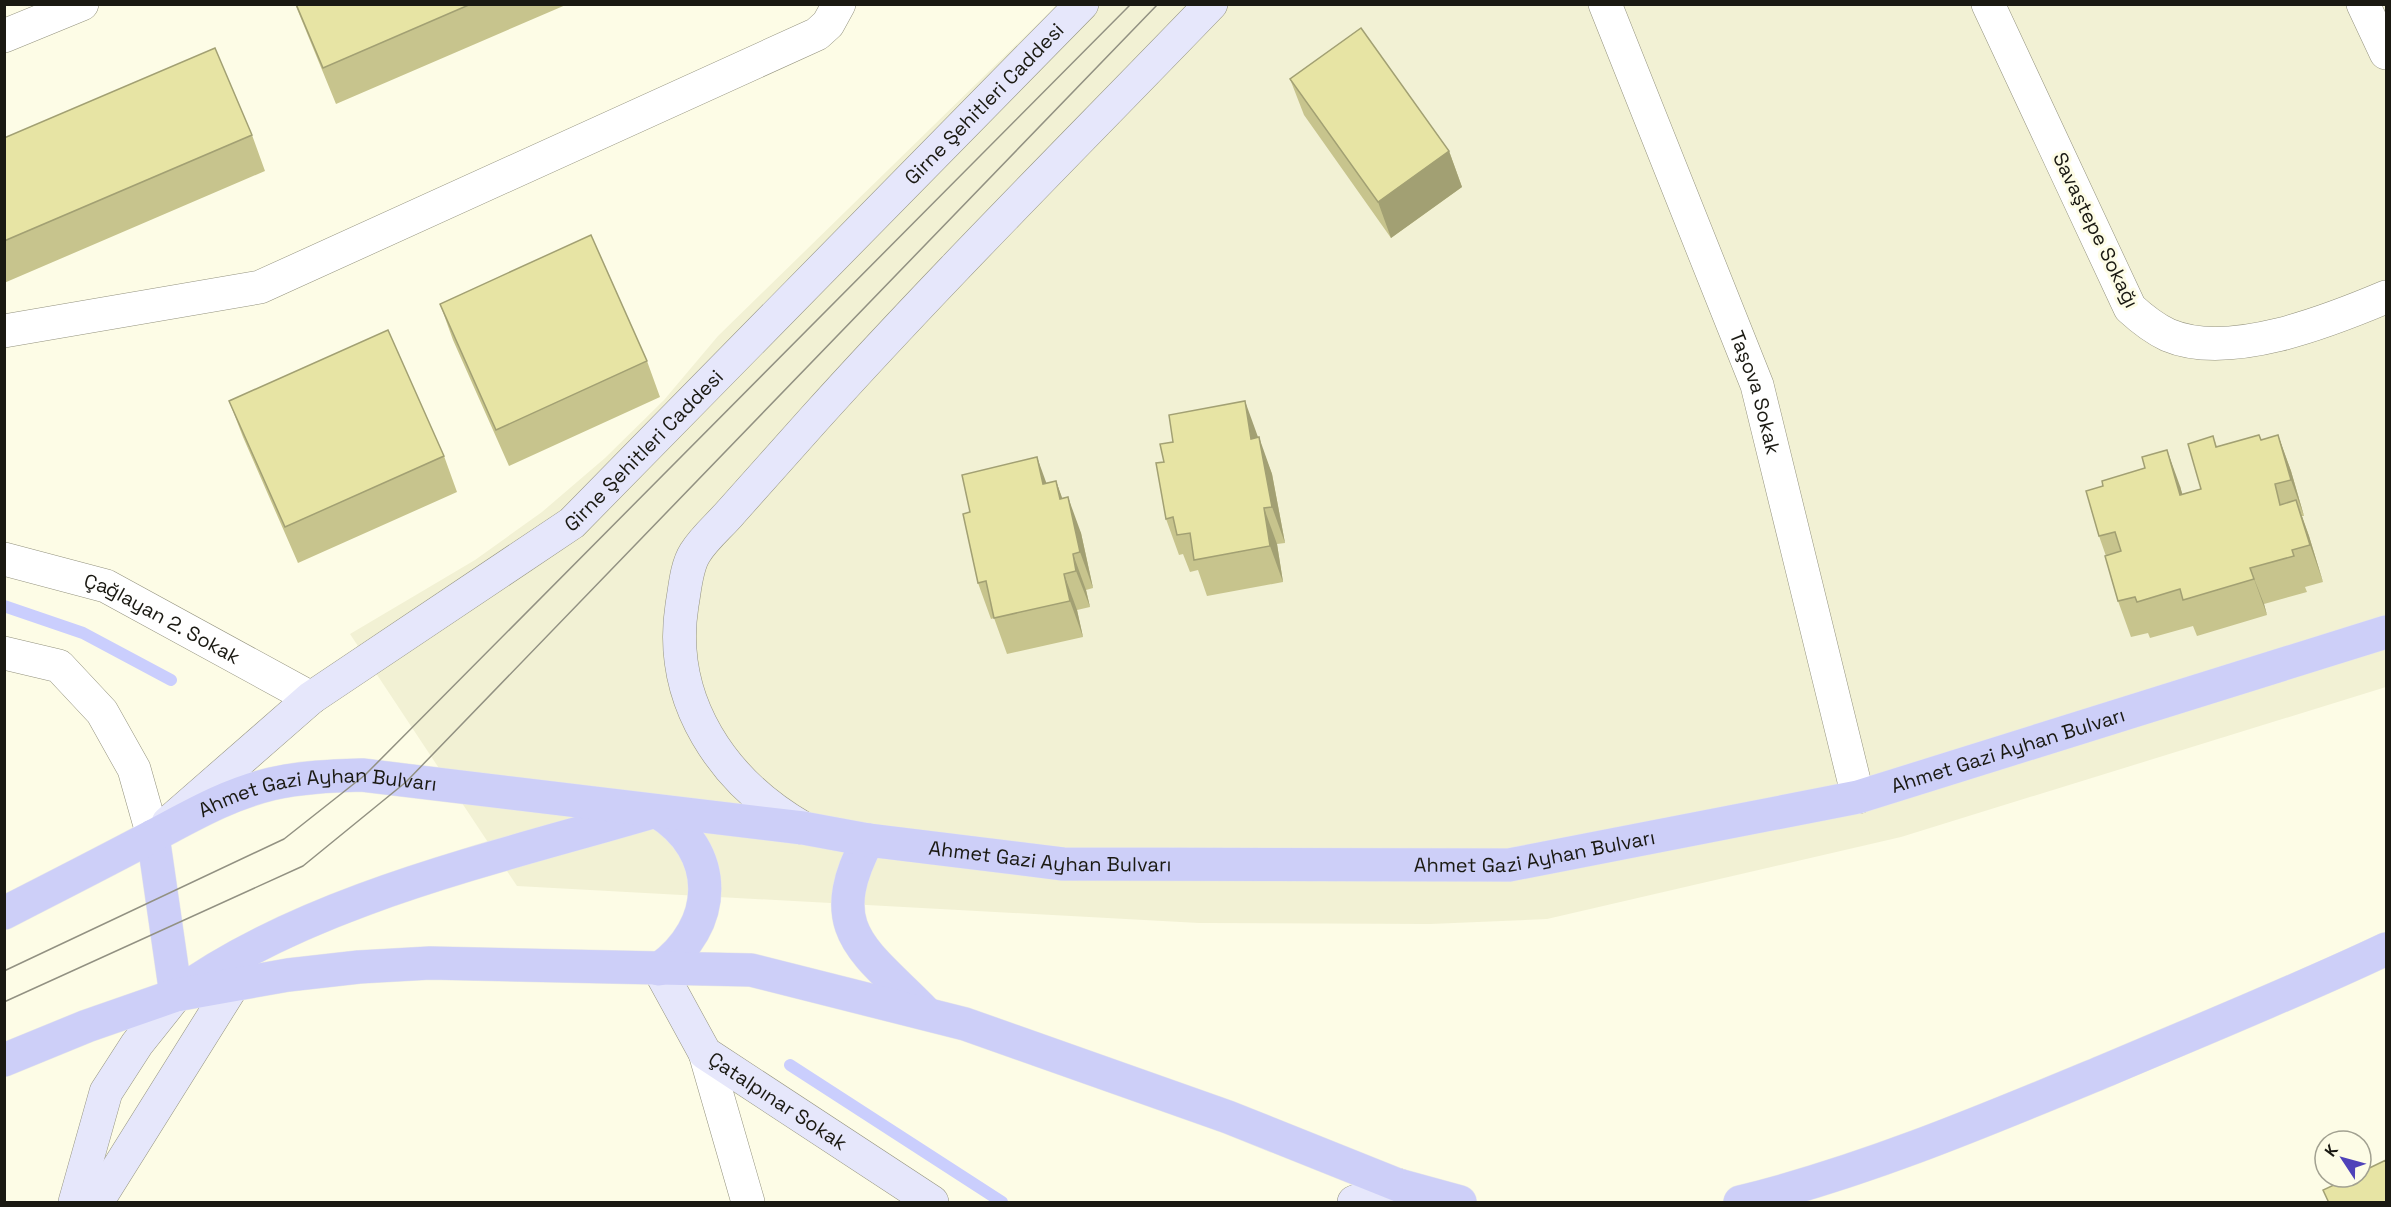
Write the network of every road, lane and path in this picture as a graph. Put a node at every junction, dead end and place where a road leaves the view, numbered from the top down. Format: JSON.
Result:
{"nodes":[{"id":1,"x":82,"y":4,"type":"edge"},
{"id":2,"x":839,"y":4,"type":"edge"},
{"id":3,"x":1082,"y":4,"type":"edge"},
{"id":4,"x":1211,"y":4,"type":"edge"},
{"id":5,"x":1605,"y":4,"type":"edge"},
{"id":6,"x":1988,"y":4,"type":"edge"},
{"id":7,"x":2363,"y":4,"type":"edge"},
{"id":8,"x":4,"y":36,"type":"edge"},
{"id":9,"x":2386,"y":53,"type":"edge"},
{"id":10,"x":2386,"y":297,"type":"edge"},
{"id":11,"x":4,"y":331,"type":"edge"},
{"id":12,"x":4,"y":559,"type":"edge"},
{"id":13,"x":2386,"y":632,"type":"edge"},
{"id":14,"x":4,"y":653,"type":"edge"},
{"id":15,"x":312,"y":698,"type":"junction"},
{"id":16,"x":1858,"y":797,"type":"junction"},
{"id":17,"x":656,"y":811,"type":"junction"},
{"id":18,"x":802,"y":828,"type":"junction"},
{"id":19,"x":153,"y":836,"type":"junction"},
{"id":20,"x":868,"y":840,"type":"junction"},
{"id":21,"x":4,"y":913,"type":"edge"},
{"id":22,"x":2386,"y":949,"type":"edge"},
{"id":23,"x":659,"y":969,"type":"junction"},
{"id":24,"x":233,"y":985,"type":"junction"},
{"id":25,"x":176,"y":995,"type":"junction"},
{"id":26,"x":926,"y":1013,"type":"junction"},
{"id":27,"x":705,"y":1053,"type":"junction"},
{"id":28,"x":4,"y":1060,"type":"edge"},
{"id":29,"x":1398,"y":1185,"type":"junction"},
{"id":30,"x":75,"y":1203,"type":"edge"},
{"id":31,"x":97,"y":1203,"type":"edge"},
{"id":32,"x":748,"y":1203,"type":"edge"},
{"id":33,"x":932,"y":1203,"type":"edge"},
{"id":34,"x":1354,"y":1203,"type":"edge"},
{"id":35,"x":1460,"y":1203,"type":"edge"},
{"id":36,"x":1740,"y":1203,"type":"edge"}],
"edges":[{"from":1,"to":8,"type":"street"},
{"from":2,"to":11,"type":"street"},
{"from":3,"to":15,"type":"street","name":"Girne Şehitleri Caddesi"},
{"from":4,"to":18,"type":"street"},
{"from":5,"to":16,"type":"street","name":"Taşova Sokak"},
{"from":6,"to":10,"type":"street","name":"Savaştepe Sokağı"},
{"from":7,"to":9,"type":"street"},
{"from":12,"to":15,"type":"street","name":"Çağlayan 2. Sokak"},
{"from":13,"to":16,"type":"main road","name":"Ahmet Gazi Ayhan Bulvarı"},
{"from":14,"to":19,"type":"street"},
{"from":15,"to":19,"type":"street","name":"Girne Şehitleri Caddesi"},
{"from":16,"to":20,"type":"main road","name":"Ahmet Gazi Ayhan Bulvarı"},
{"from":17,"to":18,"type":"main road","name":"Ahmet Gazi Ayhan Bulvarı"},
{"from":17,"to":19,"type":"main road","name":"Ahmet Gazi Ayhan Bulvarı"},
{"from":17,"to":23,"type":"main road","name":"Ahmet Gazi Ayhan Bulvarı"},
{"from":17,"to":25,"type":"main road"},
{"from":18,"to":20,"type":"main road","name":"Ahmet Gazi Ayhan Bulvarı"},
{"from":19,"to":21,"type":"main road","name":"Ahmet Gazi Ayhan Bulvarı"},
{"from":19,"to":25,"type":"main road"},
{"from":20,"to":26,"type":"main road"},
{"from":22,"to":36,"type":"main road"},
{"from":23,"to":24,"type":"main road"},
{"from":23,"to":26,"type":"main road"},
{"from":23,"to":27,"type":"street","name":"Çatalpınar Sokak"},
{"from":24,"to":25,"type":"main road"},
{"from":24,"to":31,"type":"street"},
{"from":25,"to":28,"type":"main road"},
{"from":25,"to":30,"type":"street"},
{"from":26,"to":29,"type":"main road"},
{"from":27,"to":32,"type":"street"},
{"from":27,"to":33,"type":"street","name":"Çatalpınar Sokak"},
{"from":29,"to":34,"type":"street"},
{"from":29,"to":35,"type":"main road"}]}
